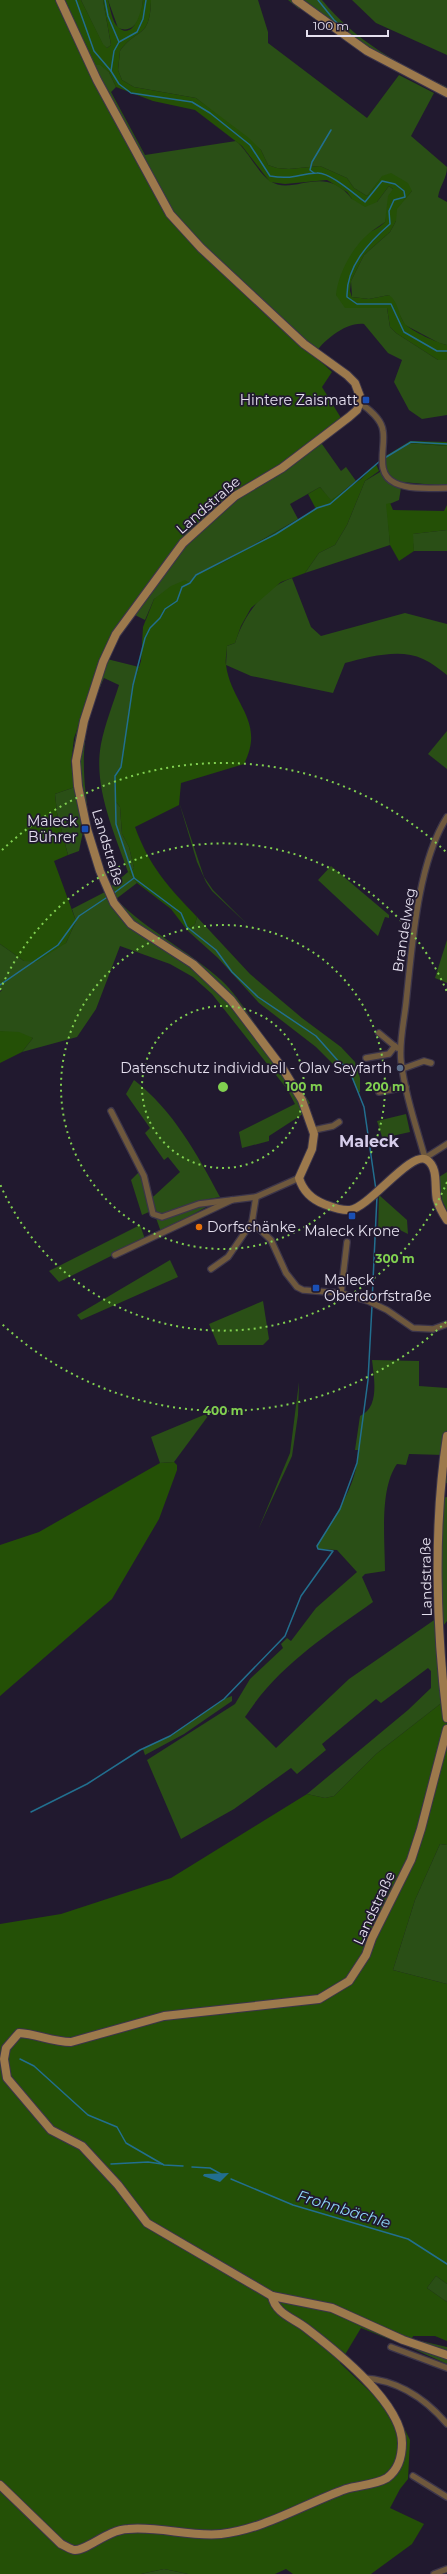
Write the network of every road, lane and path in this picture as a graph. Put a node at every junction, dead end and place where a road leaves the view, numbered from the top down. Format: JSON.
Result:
{"nodes":[{"id":1,"x":60,"y":0,"type":"edge"},
{"id":2,"x":296,"y":0,"type":"edge"},
{"id":3,"x":447,"y":94,"type":"edge"},
{"id":4,"x":360,"y":403,"type":"junction"},
{"id":5,"x":447,"y":488,"type":"edge"},
{"id":6,"x":447,"y":817,"type":"edge"},
{"id":7,"x":379,"y":1033,"type":"dead end"},
{"id":8,"x":395,"y":1046,"type":"junction"},
{"id":9,"x":401,"y":1052,"type":"junction"},
{"id":10,"x":366,"y":1058,"type":"dead end"},
{"id":11,"x":431,"y":1062,"type":"dead end"},
{"id":12,"x":402,"y":1069,"type":"junction"},
{"id":13,"x":406,"y":1087,"type":"junction"},
{"id":14,"x":379,"y":1092,"type":"dead end"},
{"id":15,"x":111,"y":1111,"type":"dead end"},
{"id":16,"x":339,"y":1122,"type":"dead end"},
{"id":17,"x":314,"y":1130,"type":"junction"},
{"id":18,"x":447,"y":1144,"type":"edge"},
{"id":19,"x":425,"y":1158,"type":"junction"},
{"id":20,"x":299,"y":1178,"type":"junction"},
{"id":21,"x":256,"y":1197,"type":"junction"},
{"id":22,"x":232,"y":1200,"type":"junction"},
{"id":23,"x":447,"y":1220,"type":"edge"},
{"id":24,"x":252,"y":1222,"type":"junction"},
{"id":25,"x":347,"y":1242,"type":"dead end"},
{"id":26,"x":115,"y":1255,"type":"dead end"},
{"id":27,"x":211,"y":1269,"type":"dead end"},
{"id":28,"x":341,"y":1293,"type":"junction"},
{"id":29,"x":447,"y":1324,"type":"edge"},
{"id":30,"x":447,"y":1436,"type":"edge"},
{"id":31,"x":447,"y":1718,"type":"edge"},
{"id":32,"x":447,"y":1729,"type":"edge"},
{"id":33,"x":272,"y":2296,"type":"junction"},
{"id":34,"x":391,"y":2348,"type":"dead end"},
{"id":35,"x":447,"y":2355,"type":"edge"},
{"id":36,"x":447,"y":2368,"type":"edge"},
{"id":37,"x":363,"y":2378,"type":"junction"},
{"id":38,"x":447,"y":2424,"type":"edge"},
{"id":39,"x":413,"y":2476,"type":"dead end"},
{"id":40,"x":0,"y":2485,"type":"edge"},
{"id":41,"x":447,"y":2497,"type":"edge"},
{"id":42,"x":447,"y":2569,"type":"edge"},
{"id":43,"x":434,"y":2574,"type":"edge"}],
"edges":[{"from":1,"to":4,"type":"street"},
{"from":2,"to":3,"type":"street"},
{"from":4,"to":5,"type":"street"},
{"from":4,"to":17,"type":"street","name":"Landstraße"},
{"from":6,"to":9,"type":"street","name":"Brandelweg"},
{"from":7,"to":8,"type":"street"},
{"from":8,"to":9,"type":"street"},
{"from":8,"to":10,"type":"street"},
{"from":9,"to":12,"type":"street","name":"Brandelweg"},
{"from":11,"to":12,"type":"street"},
{"from":12,"to":13,"type":"street","name":"Brandelweg"},
{"from":13,"to":14,"type":"street"},
{"from":13,"to":19,"type":"street","name":"Brandelweg"},
{"from":15,"to":22,"type":"street"},
{"from":16,"to":17,"type":"street"},
{"from":17,"to":20,"type":"street"},
{"from":18,"to":19,"type":"street"},
{"from":19,"to":20,"type":"street"},
{"from":19,"to":23,"type":"street"},
{"from":20,"to":21,"type":"street"},
{"from":21,"to":22,"type":"street"},
{"from":21,"to":24,"type":"street"},
{"from":22,"to":26,"type":"street"},
{"from":24,"to":27,"type":"street"},
{"from":24,"to":28,"type":"street"},
{"from":25,"to":28,"type":"street"},
{"from":28,"to":29,"type":"street"},
{"from":30,"to":31,"type":"street","name":"Landstraße"},
{"from":32,"to":33,"type":"street","name":"Landstraße"},
{"from":33,"to":35,"type":"street"},
{"from":33,"to":37,"type":"street"},
{"from":34,"to":36,"type":"street"},
{"from":37,"to":38,"type":"street"},
{"from":37,"to":40,"type":"street"},
{"from":39,"to":41,"type":"street"},
{"from":42,"to":43,"type":"street"}]}
